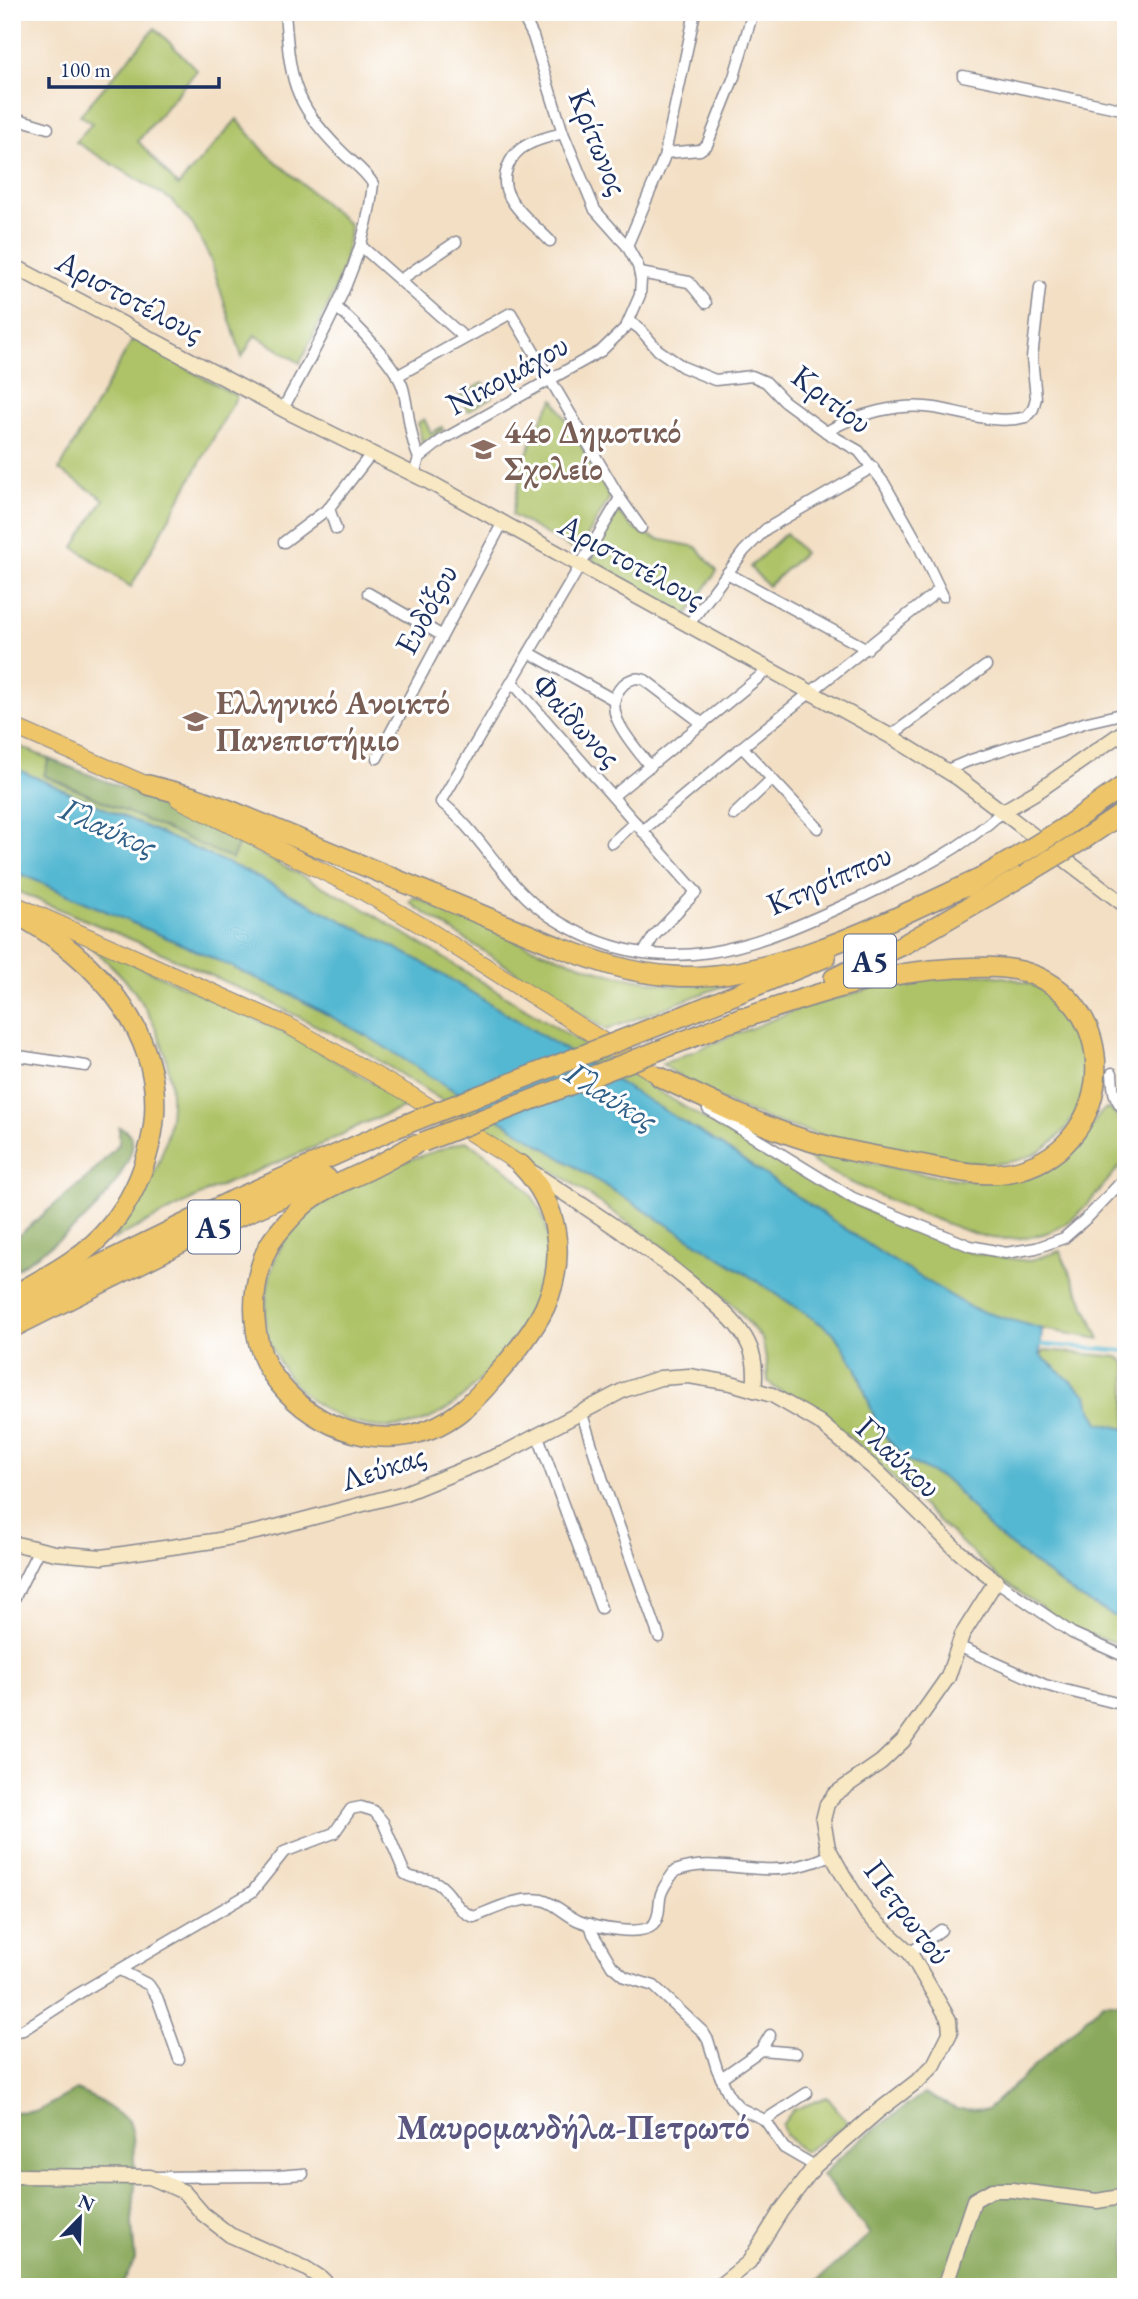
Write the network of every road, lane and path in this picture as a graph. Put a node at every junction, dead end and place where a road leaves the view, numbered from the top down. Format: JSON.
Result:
{"nodes":[{"id":1,"x":285,"y":12,"type":"edge"},
{"id":2,"x":522,"y":12,"type":"edge"},
{"id":3,"x":695,"y":12,"type":"edge"},
{"id":4,"x":753,"y":12,"type":"edge"},
{"id":5,"x":963,"y":76,"type":"dead end"},
{"id":6,"x":1126,"y":110,"type":"edge"},
{"id":7,"x":12,"y":117,"type":"edge"},
{"id":8,"x":48,"y":128,"type":"dead end"},
{"id":9,"x":563,"y":133,"type":"junction"},
{"id":10,"x":665,"y":153,"type":"junction"},
{"id":11,"x":550,"y":241,"type":"dead end"},
{"id":12,"x":456,"y":242,"type":"dead end"},
{"id":13,"x":361,"y":246,"type":"junction"},
{"id":14,"x":627,"y":246,"type":"junction"},
{"id":15,"x":12,"y":265,"type":"edge"},
{"id":16,"x":640,"y":273,"type":"junction"},
{"id":17,"x":400,"y":280,"type":"junction"},
{"id":18,"x":1040,"y":287,"type":"dead end"},
{"id":19,"x":706,"y":303,"type":"dead end"},
{"id":20,"x":336,"y":307,"type":"junction"},
{"id":21,"x":629,"y":321,"type":"junction"},
{"id":22,"x":465,"y":338,"type":"junction"},
{"id":23,"x":397,"y":376,"type":"junction"},
{"id":24,"x":551,"y":379,"type":"junction"},
{"id":25,"x":283,"y":409,"type":"junction"},
{"id":26,"x":826,"y":432,"type":"junction"},
{"id":27,"x":371,"y":454,"type":"junction"},
{"id":28,"x":419,"y":458,"type":"junction"},
{"id":29,"x":873,"y":467,"type":"junction"},
{"id":30,"x":414,"y":474,"type":"junction"},
{"id":31,"x":620,"y":498,"type":"junction"},
{"id":32,"x":329,"y":508,"type":"junction"},
{"id":33,"x":503,"y":523,"type":"junction"},
{"id":34,"x":641,"y":528,"type":"dead end"},
{"id":35,"x":337,"y":529,"type":"dead end"},
{"id":36,"x":285,"y":542,"type":"dead end"},
{"id":37,"x":581,"y":565,"type":"junction"},
{"id":38,"x":727,"y":573,"type":"junction"},
{"id":39,"x":368,"y":593,"type":"dead end"},
{"id":40,"x":689,"y":624,"type":"junction"},
{"id":41,"x":441,"y":635,"type":"junction"},
{"id":42,"x":867,"y":649,"type":"junction"},
{"id":43,"x":530,"y":653,"type":"junction"},
{"id":44,"x":986,"y":666,"type":"dead end"},
{"id":45,"x":769,"y":669,"type":"junction"},
{"id":46,"x":513,"y":683,"type":"junction"},
{"id":47,"x":811,"y":693,"type":"junction"},
{"id":48,"x":614,"y":700,"type":"junction"},
{"id":49,"x":1126,"y":713,"type":"edge"},
{"id":50,"x":703,"y":724,"type":"junction"},
{"id":51,"x":12,"y":726,"type":"edge"},
{"id":52,"x":1126,"y":730,"type":"edge"},
{"id":53,"x":890,"y":736,"type":"junction"},
{"id":54,"x":742,"y":747,"type":"junction"},
{"id":55,"x":377,"y":758,"type":"dead end"},
{"id":56,"x":650,"y":767,"type":"junction"},
{"id":57,"x":947,"y":770,"type":"junction"},
{"id":58,"x":772,"y":779,"type":"junction"},
{"id":59,"x":1126,"y":784,"type":"edge"},
{"id":60,"x":148,"y":785,"type":"junction"},
{"id":61,"x":613,"y":796,"type":"junction"},
{"id":62,"x":1126,"y":811,"type":"edge"},
{"id":63,"x":1002,"y":812,"type":"junction"},
{"id":64,"x":734,"y":815,"type":"dead end"},
{"id":65,"x":639,"y":827,"type":"junction"},
{"id":66,"x":818,"y":828,"type":"dead end"},
{"id":67,"x":612,"y":843,"type":"dead end"},
{"id":68,"x":978,"y":880,"type":"junction"},
{"id":69,"x":527,"y":898,"type":"joint"},
{"id":70,"x":1124,"y":901,"type":"edge"},
{"id":71,"x":12,"y":902,"type":"edge"},
{"id":72,"x":12,"y":912,"type":"edge"},
{"id":73,"x":644,"y":952,"type":"junction"},
{"id":74,"x":732,"y":1022,"type":"junction"},
{"id":75,"x":12,"y":1055,"type":"edge"},
{"id":76,"x":86,"y":1066,"type":"dead end"},
{"id":77,"x":1112,"y":1073,"type":"dead end"},
{"id":78,"x":660,"y":1077,"type":"junction"},
{"id":79,"x":1126,"y":1111,"type":"edge"},
{"id":80,"x":418,"y":1144,"type":"junction"},
{"id":81,"x":521,"y":1165,"type":"junction"},
{"id":82,"x":1126,"y":1177,"type":"edge"},
{"id":83,"x":12,"y":1296,"type":"edge"},
{"id":84,"x":12,"y":1308,"type":"edge"},
{"id":85,"x":12,"y":1328,"type":"edge"},
{"id":86,"x":754,"y":1390,"type":"junction"},
{"id":87,"x":581,"y":1411,"type":"junction"},
{"id":88,"x":538,"y":1436,"type":"junction"},
{"id":89,"x":12,"y":1543,"type":"edge"},
{"id":90,"x":38,"y":1551,"type":"junction"},
{"id":91,"x":996,"y":1581,"type":"junction"},
{"id":92,"x":12,"y":1603,"type":"edge"},
{"id":93,"x":601,"y":1608,"type":"dead end"},
{"id":94,"x":659,"y":1637,"type":"dead end"},
{"id":95,"x":958,"y":1646,"type":"junction"},
{"id":96,"x":1126,"y":1657,"type":"edge"},
{"id":97,"x":1124,"y":1704,"type":"edge"},
{"id":98,"x":831,"y":1855,"type":"junction"},
{"id":99,"x":590,"y":1924,"type":"junction"},
{"id":100,"x":941,"y":1930,"type":"dead end"},
{"id":101,"x":910,"y":1953,"type":"junction"},
{"id":102,"x":120,"y":1970,"type":"junction"},
{"id":103,"x":12,"y":2032,"type":"edge"},
{"id":104,"x":770,"y":2035,"type":"dead end"},
{"id":105,"x":761,"y":2050,"type":"junction"},
{"id":106,"x":796,"y":2053,"type":"dead end"},
{"id":107,"x":179,"y":2059,"type":"dead end"},
{"id":108,"x":721,"y":2078,"type":"junction"},
{"id":109,"x":807,"y":2093,"type":"dead end"},
{"id":110,"x":765,"y":2120,"type":"junction"},
{"id":111,"x":815,"y":2166,"type":"junction"},
{"id":112,"x":303,"y":2174,"type":"dead end"},
{"id":113,"x":12,"y":2176,"type":"edge"},
{"id":114,"x":150,"y":2177,"type":"junction"},
{"id":115,"x":1126,"y":2196,"type":"edge"},
{"id":116,"x":330,"y":2287,"type":"edge"},
{"id":117,"x":718,"y":2287,"type":"edge"},
{"id":118,"x":945,"y":2287,"type":"edge"}],
"edges":[{"from":1,"to":13,"type":"street"},
{"from":2,"to":9,"type":"street","name":"Κρίτωνος"},
{"from":3,"to":10,"type":"street"},
{"from":4,"to":10,"type":"street"},
{"from":5,"to":6,"type":"street"},
{"from":7,"to":8,"type":"street"},
{"from":9,"to":11,"type":"street"},
{"from":9,"to":14,"type":"street","name":"Κρίτωνος"},
{"from":10,"to":14,"type":"street"},
{"from":12,"to":17,"type":"street"},
{"from":13,"to":17,"type":"street"},
{"from":13,"to":20,"type":"street"},
{"from":14,"to":16,"type":"street","name":"Κρίτωνος"},
{"from":15,"to":25,"type":"street","name":"Αριστοτέλους"},
{"from":16,"to":19,"type":"street"},
{"from":16,"to":21,"type":"street"},
{"from":17,"to":22,"type":"street"},
{"from":18,"to":26,"type":"street"},
{"from":20,"to":23,"type":"street"},
{"from":20,"to":25,"type":"street"},
{"from":21,"to":24,"type":"street","name":"Νικομάχου"},
{"from":21,"to":26,"type":"street","name":"Κριτίου"},
{"from":22,"to":23,"type":"street"},
{"from":22,"to":24,"type":"street"},
{"from":23,"to":28,"type":"street"},
{"from":24,"to":28,"type":"street","name":"Νικομάχου"},
{"from":24,"to":31,"type":"street"},
{"from":25,"to":27,"type":"street","name":"Αριστοτέλους"},
{"from":26,"to":29,"type":"street","name":"Κριτίου"},
{"from":27,"to":30,"type":"street","name":"Αριστοτέλους"},
{"from":27,"to":32,"type":"street"},
{"from":28,"to":30,"type":"street"},
{"from":29,"to":38,"type":"street"},
{"from":29,"to":42,"type":"street","name":"Κριτίου"},
{"from":30,"to":33,"type":"street","name":"Αριστοτέλους"},
{"from":31,"to":34,"type":"street"},
{"from":31,"to":37,"type":"street"},
{"from":32,"to":35,"type":"street"},
{"from":32,"to":36,"type":"street"},
{"from":33,"to":37,"type":"street","name":"Αριστοτέλους"},
{"from":33,"to":41,"type":"street","name":"Ευδόξου"},
{"from":37,"to":40,"type":"street","name":"Αριστοτέλους"},
{"from":37,"to":43,"type":"street"},
{"from":38,"to":40,"type":"street"},
{"from":38,"to":42,"type":"street"},
{"from":39,"to":41,"type":"street"},
{"from":40,"to":45,"type":"street","name":"Αριστοτέλους"},
{"from":41,"to":55,"type":"street","name":"Ευδόξου"},
{"from":42,"to":47,"type":"street"},
{"from":43,"to":46,"type":"street"},
{"from":43,"to":48,"type":"street"},
{"from":44,"to":53,"type":"street"},
{"from":45,"to":47,"type":"street","name":"Αριστοτέλους"},
{"from":45,"to":50,"type":"street"},
{"from":46,"to":61,"type":"street","name":"Φαίδωνος"},
{"from":46,"to":69,"type":"street","name":"Φαίδωνος"},
{"from":47,"to":53,"type":"street","name":"Αριστοτέλους"},
{"from":47,"to":54,"type":"street"},
{"from":48,"to":50,"type":"street"},
{"from":48,"to":56,"type":"street"},
{"from":49,"to":57,"type":"street"},
{"from":50,"to":56,"type":"street"},
{"from":51,"to":60,"type":"main road"},
{"from":52,"to":63,"type":"street","name":"Κτησίππου"},
{"from":53,"to":57,"type":"street","name":"Αριστοτέλους"},
{"from":54,"to":58,"type":"street"},
{"from":54,"to":65,"type":"street"},
{"from":56,"to":61,"type":"street"},
{"from":57,"to":63,"type":"street","name":"Αριστοτέλους"},
{"from":58,"to":64,"type":"street"},
{"from":58,"to":66,"type":"street"},
{"from":59,"to":68,"type":"highway","number":"Α5","bridge":true},
{"from":60,"to":68,"type":"highway"},
{"from":60,"to":78,"type":"main road"},
{"from":61,"to":65,"type":"street","name":"Φαίδωνος"},
{"from":62,"to":74,"type":"highway","number":"Α5","bridge":true},
{"from":63,"to":70,"type":"street","name":"Αριστοτέλους"},
{"from":63,"to":73,"type":"street","name":"Κτησίππου"},
{"from":65,"to":67,"type":"street"},
{"from":65,"to":73,"type":"street","name":"Φαίδωνος"},
{"from":68,"to":84,"type":"highway","number":"Α5","bridge":true},
{"from":69,"to":73,"type":"street","name":"Κτησίππου"},
{"from":71,"to":81,"type":"main road"},
{"from":72,"to":83,"type":"highway"},
{"from":74,"to":78,"type":"highway"},
{"from":74,"to":80,"type":"highway","number":"Α5","bridge":true},
{"from":75,"to":76,"type":"street"},
{"from":77,"to":79,"type":"street"},
{"from":78,"to":82,"type":"street"},
{"from":80,"to":81,"type":"highway"},
{"from":80,"to":85,"type":"highway","number":"Α5"},
{"from":81,"to":86,"type":"street"},
{"from":86,"to":87,"type":"street","name":"Λεύκας"},
{"from":86,"to":91,"type":"street","name":"Γλαύκου"},
{"from":87,"to":88,"type":"street","name":"Λεύκας"},
{"from":87,"to":94,"type":"street"},
{"from":88,"to":90,"type":"street","name":"Λεύκας"},
{"from":88,"to":93,"type":"street"},
{"from":89,"to":90,"type":"street","name":"Λεύκας"},
{"from":90,"to":92,"type":"street"},
{"from":91,"to":95,"type":"street","name":"Πετρωτού"},
{"from":91,"to":96,"type":"street"},
{"from":95,"to":97,"type":"street"},
{"from":95,"to":98,"type":"street","name":"Πετρωτού"},
{"from":98,"to":99,"type":"street"},
{"from":98,"to":101,"type":"street","name":"Πετρωτού"},
{"from":99,"to":102,"type":"street"},
{"from":99,"to":108,"type":"street"},
{"from":100,"to":101,"type":"street"},
{"from":101,"to":111,"type":"street","name":"Πετρωτού"},
{"from":102,"to":103,"type":"street"},
{"from":102,"to":107,"type":"street"},
{"from":104,"to":105,"type":"street"},
{"from":105,"to":106,"type":"street"},
{"from":105,"to":108,"type":"street"},
{"from":108,"to":110,"type":"street"},
{"from":109,"to":110,"type":"street"},
{"from":110,"to":111,"type":"street"},
{"from":111,"to":117,"type":"street","name":"Πετρωτού"},
{"from":112,"to":114,"type":"street"},
{"from":113,"to":114,"type":"street"},
{"from":114,"to":116,"type":"street"},
{"from":115,"to":118,"type":"street"}]}
